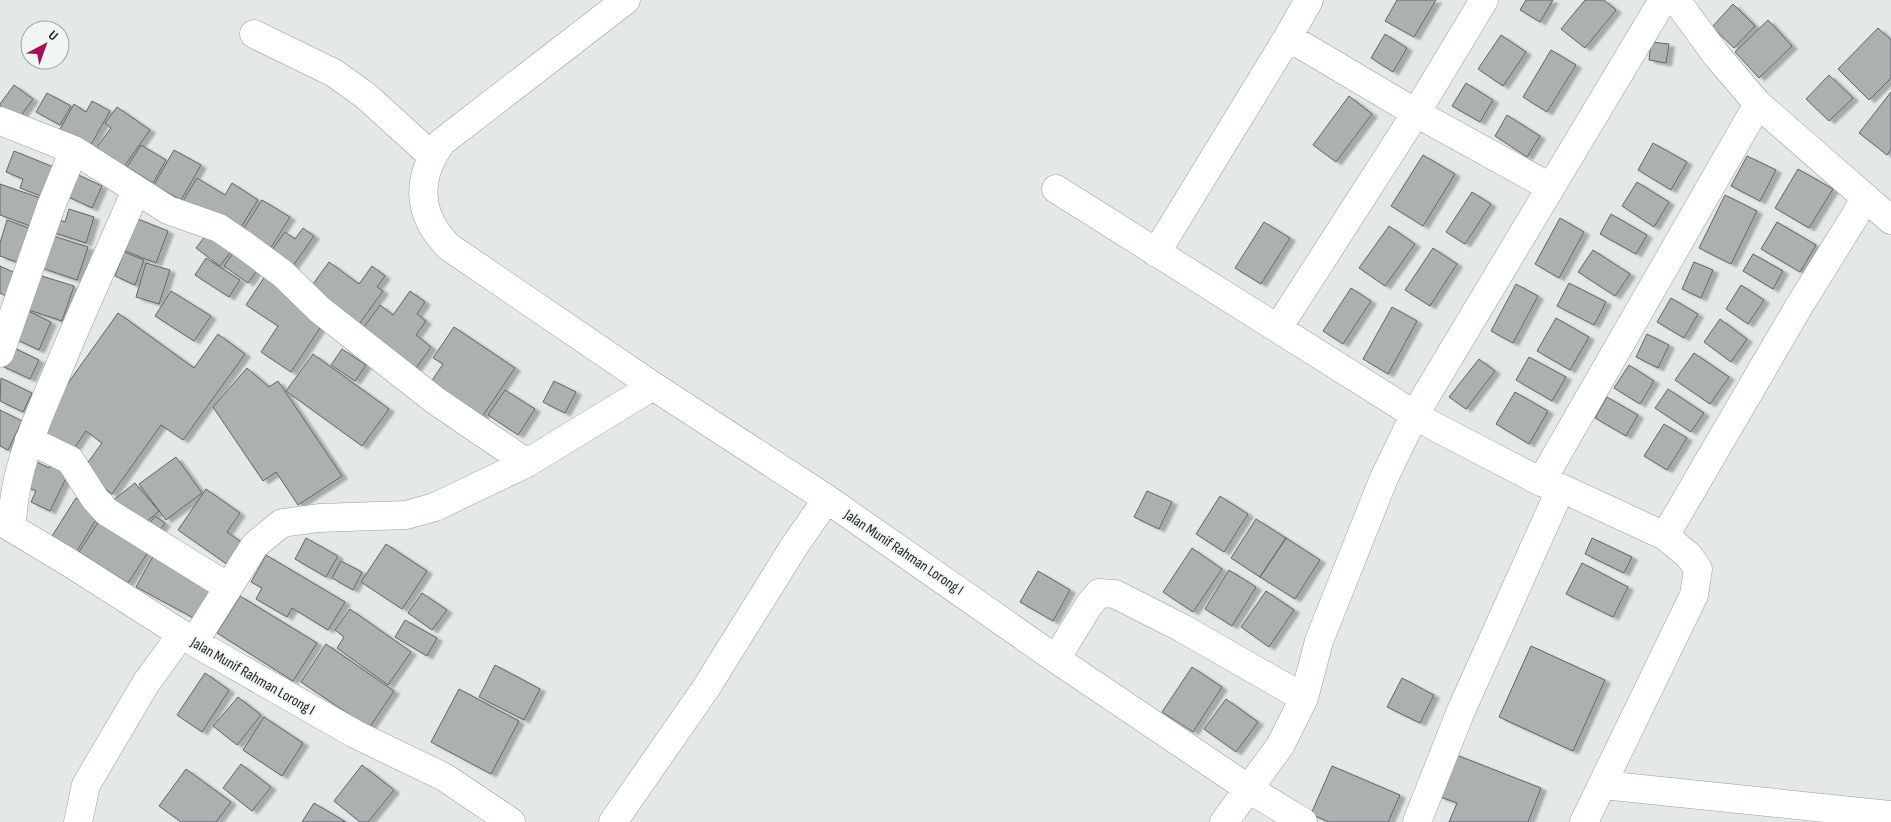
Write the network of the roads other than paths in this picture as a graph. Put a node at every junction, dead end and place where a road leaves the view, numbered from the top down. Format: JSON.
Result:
{"nodes":[{"id":1,"x":626,"y":0,"type":"edge"},
{"id":2,"x":1309,"y":0,"type":"edge"},
{"id":3,"x":1484,"y":0,"type":"edge"},
{"id":4,"x":1663,"y":0,"type":"edge"},
{"id":5,"x":1676,"y":0,"type":"edge"},
{"id":6,"x":254,"y":34,"type":"dead end"},
{"id":7,"x":1288,"y":37,"type":"junction"},
{"id":8,"x":1758,"y":104,"type":"junction"},
{"id":9,"x":1416,"y":113,"type":"junction"},
{"id":10,"x":0,"y":121,"type":"edge"},
{"id":11,"x":74,"y":150,"type":"junction"},
{"id":12,"x":432,"y":156,"type":"junction"},
{"id":13,"x":1550,"y":187,"type":"junction"},
{"id":14,"x":1056,"y":189,"type":"dead end"},
{"id":15,"x":136,"y":190,"type":"junction"},
{"id":16,"x":1866,"y":198,"type":"junction"},
{"id":17,"x":1891,"y":220,"type":"edge"},
{"id":18,"x":1156,"y":253,"type":"junction"},
{"id":19,"x":1278,"y":328,"type":"junction"},
{"id":20,"x":0,"y":353,"type":"edge"},
{"id":21,"x":653,"y":386,"type":"junction"},
{"id":22,"x":1415,"y":414,"type":"junction"},
{"id":23,"x":29,"y":440,"type":"junction"},
{"id":24,"x":527,"y":463,"type":"junction"},
{"id":25,"x":1551,"y":485,"type":"junction"},
{"id":26,"x":827,"y":498,"type":"junction"},
{"id":27,"x":6,"y":524,"type":"edge"},
{"id":28,"x":1665,"y":536,"type":"junction"},
{"id":29,"x":228,"y":587,"type":"junction"},
{"id":30,"x":188,"y":638,"type":"junction"},
{"id":31,"x":1056,"y":658,"type":"junction"},
{"id":32,"x":1304,"y":698,"type":"junction"},
{"id":33,"x":1603,"y":785,"type":"junction"},
{"id":34,"x":1249,"y":789,"type":"junction"},
{"id":35,"x":1891,"y":815,"type":"edge"},
{"id":36,"x":78,"y":822,"type":"edge"},
{"id":37,"x":511,"y":822,"type":"edge"},
{"id":38,"x":613,"y":822,"type":"edge"},
{"id":39,"x":1224,"y":822,"type":"edge"},
{"id":40,"x":1303,"y":822,"type":"edge"},
{"id":41,"x":1417,"y":822,"type":"edge"},
{"id":42,"x":1584,"y":822,"type":"edge"}],
"edges":[{"from":1,"to":12,"type":"street"},
{"from":2,"to":7,"type":"street"},
{"from":3,"to":9,"type":"street"},
{"from":4,"to":13,"type":"street"},
{"from":5,"to":8,"type":"street"},
{"from":6,"to":12,"type":"street"},
{"from":7,"to":9,"type":"street"},
{"from":7,"to":18,"type":"street"},
{"from":8,"to":16,"type":"street"},
{"from":8,"to":25,"type":"street"},
{"from":9,"to":13,"type":"street"},
{"from":9,"to":19,"type":"street"},
{"from":10,"to":11,"type":"street"},
{"from":11,"to":15,"type":"street"},
{"from":11,"to":20,"type":"street"},
{"from":12,"to":21,"type":"street","name":"Jalan Munif Rahman Lorong I"},
{"from":13,"to":22,"type":"street"},
{"from":14,"to":18,"type":"street"},
{"from":15,"to":23,"type":"street"},
{"from":15,"to":24,"type":"street"},
{"from":16,"to":17,"type":"street"},
{"from":16,"to":28,"type":"street"},
{"from":18,"to":19,"type":"street"},
{"from":19,"to":22,"type":"street"},
{"from":21,"to":24,"type":"street"},
{"from":21,"to":26,"type":"street","name":"Jalan Munif Rahman Lorong I"},
{"from":22,"to":25,"type":"street"},
{"from":22,"to":32,"type":"street"},
{"from":23,"to":27,"type":"street"},
{"from":23,"to":29,"type":"street"},
{"from":24,"to":29,"type":"street"},
{"from":25,"to":28,"type":"street"},
{"from":25,"to":41,"type":"street"},
{"from":26,"to":31,"type":"street","name":"Jalan Munif Rahman Lorong I"},
{"from":26,"to":38,"type":"street"},
{"from":27,"to":30,"type":"street","name":"Jalan Munif Rahman Lorong I"},
{"from":28,"to":33,"type":"street"},
{"from":29,"to":30,"type":"street"},
{"from":30,"to":36,"type":"street"},
{"from":30,"to":37,"type":"street","name":"Jalan Munif Rahman Lorong I"},
{"from":31,"to":32,"type":"street"},
{"from":31,"to":34,"type":"street","name":"Jalan Munif Rahman Lorong I"},
{"from":32,"to":34,"type":"street"},
{"from":33,"to":35,"type":"street"},
{"from":33,"to":42,"type":"street"},
{"from":34,"to":39,"type":"street"},
{"from":34,"to":40,"type":"street","name":"Jalan Munif Rahman Lorong I"}]}
